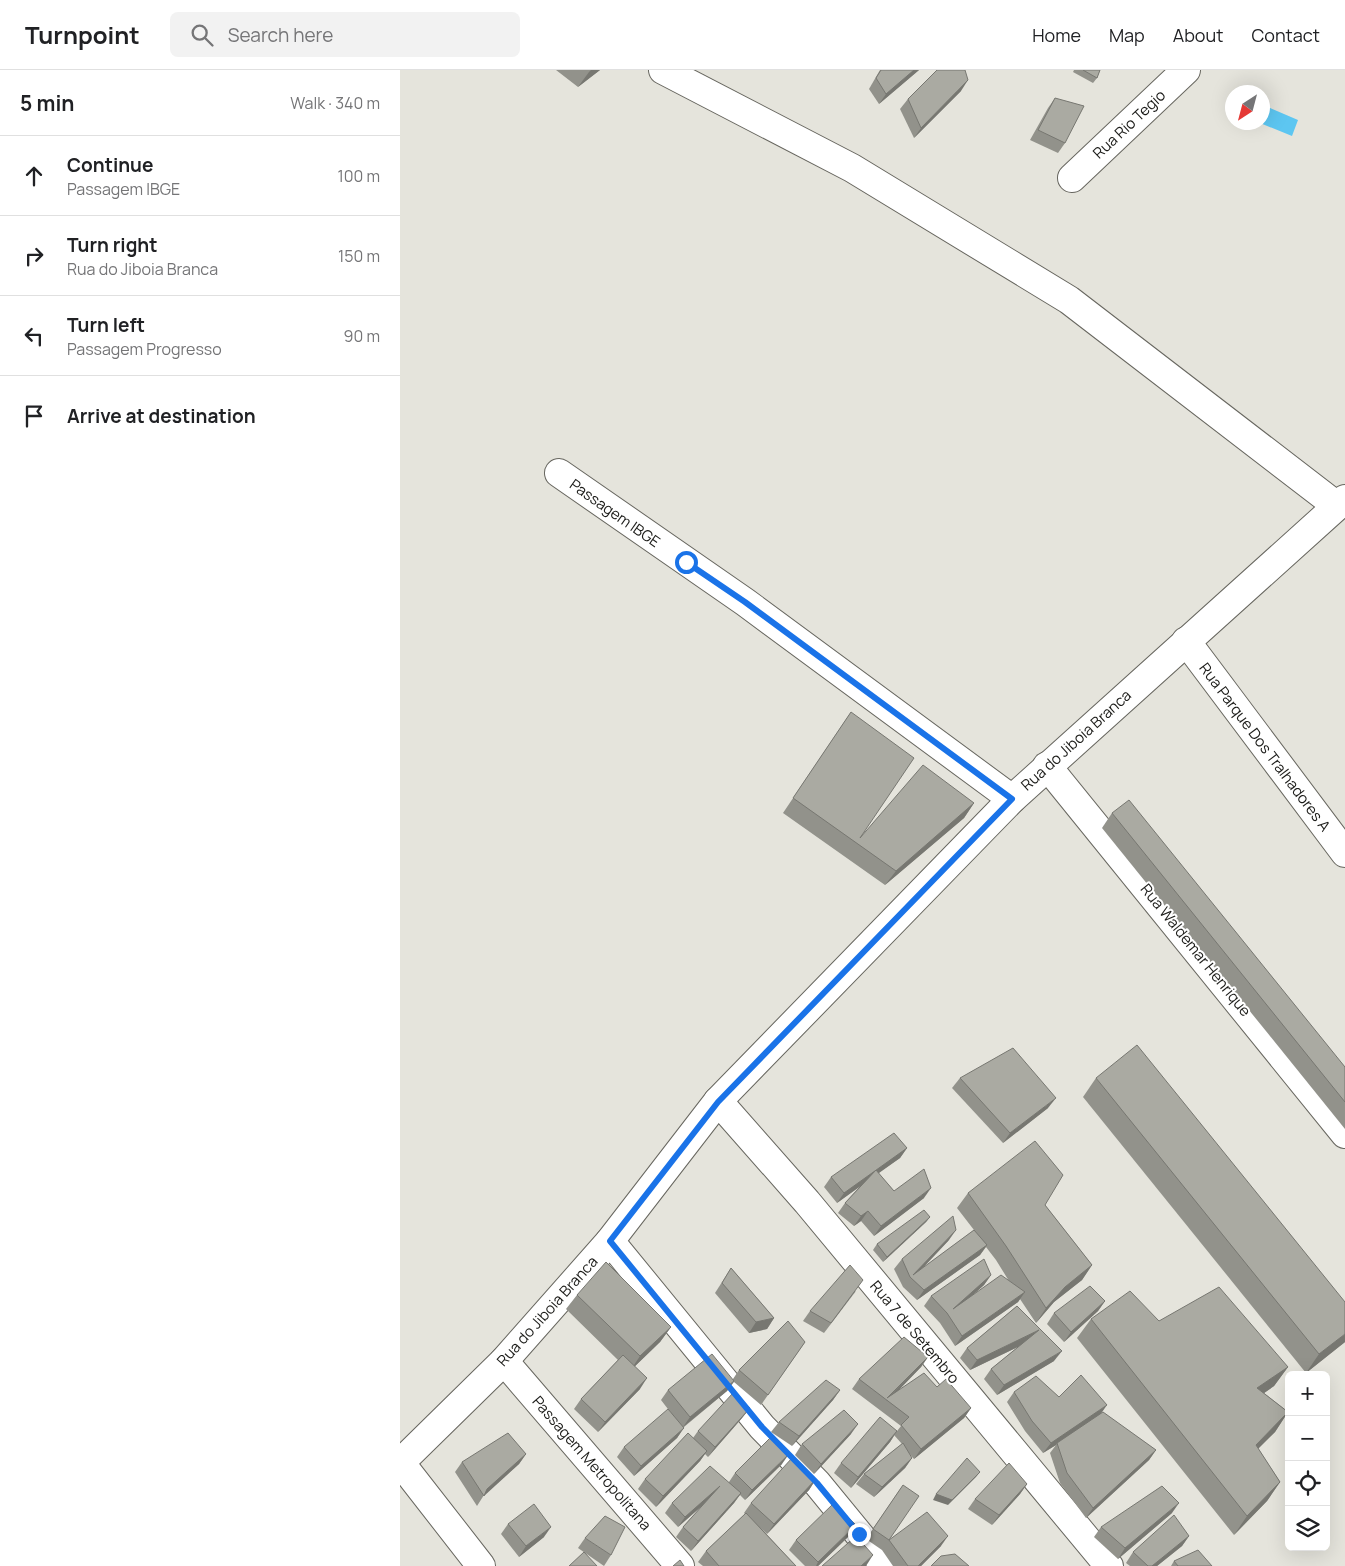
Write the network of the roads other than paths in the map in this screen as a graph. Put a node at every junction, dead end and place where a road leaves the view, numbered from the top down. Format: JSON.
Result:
{"nodes":[{"id":1,"x":663,"y":70,"type":"edge"},
{"id":2,"x":1186,"y":70,"type":"edge"},
{"id":3,"x":1072,"y":178,"type":"dead end"},
{"id":4,"x":558,"y":473,"type":"dead end"},
{"id":5,"x":1341,"y":503,"type":"edge"},
{"id":6,"x":1186,"y":641,"type":"junction"},
{"id":7,"x":1047,"y":766,"type":"junction"},
{"id":8,"x":1012,"y":799,"type":"junction"},
{"id":9,"x":1345,"y":853,"type":"edge"},
{"id":10,"x":718,"y":1102,"type":"junction"},
{"id":11,"x":1345,"y":1134,"type":"edge"},
{"id":12,"x":610,"y":1241,"type":"junction"},
{"id":13,"x":504,"y":1361,"type":"junction"},
{"id":14,"x":400,"y":1462,"type":"edge"},
{"id":15,"x":482,"y":1566,"type":"edge"},
{"id":16,"x":680,"y":1566,"type":"edge"},
{"id":17,"x":885,"y":1566,"type":"edge"},
{"id":18,"x":1109,"y":1566,"type":"edge"}],
"edges":[{"from":1,"to":5,"type":"street"},
{"from":2,"to":3,"type":"street","name":"Rua Rio Tegio"},
{"from":4,"to":8,"type":"street","name":"Passagem IBGE"},
{"from":5,"to":6,"type":"street","name":"Rua do Jiboia Branca"},
{"from":6,"to":7,"type":"street","name":"Rua do Jiboia Branca"},
{"from":6,"to":9,"type":"street","name":"Rua Parque Dos Tralhadores A"},
{"from":7,"to":8,"type":"street","name":"Rua do Jiboia Branca"},
{"from":7,"to":11,"type":"street","name":"Rua Waldemar Henrique"},
{"from":8,"to":10,"type":"street","name":"Rua do Jiboia Branca"},
{"from":10,"to":12,"type":"street","name":"Rua do Jiboia Branca"},
{"from":10,"to":18,"type":"street","name":"Rua 7 de Setembro"},
{"from":12,"to":13,"type":"street","name":"Rua do Jiboia Branca"},
{"from":12,"to":17,"type":"street"},
{"from":13,"to":14,"type":"street","name":"Rua do Jiboia Branca"},
{"from":13,"to":16,"type":"street","name":"Passagem Metropolitana"},
{"from":14,"to":15,"type":"street"}]}
